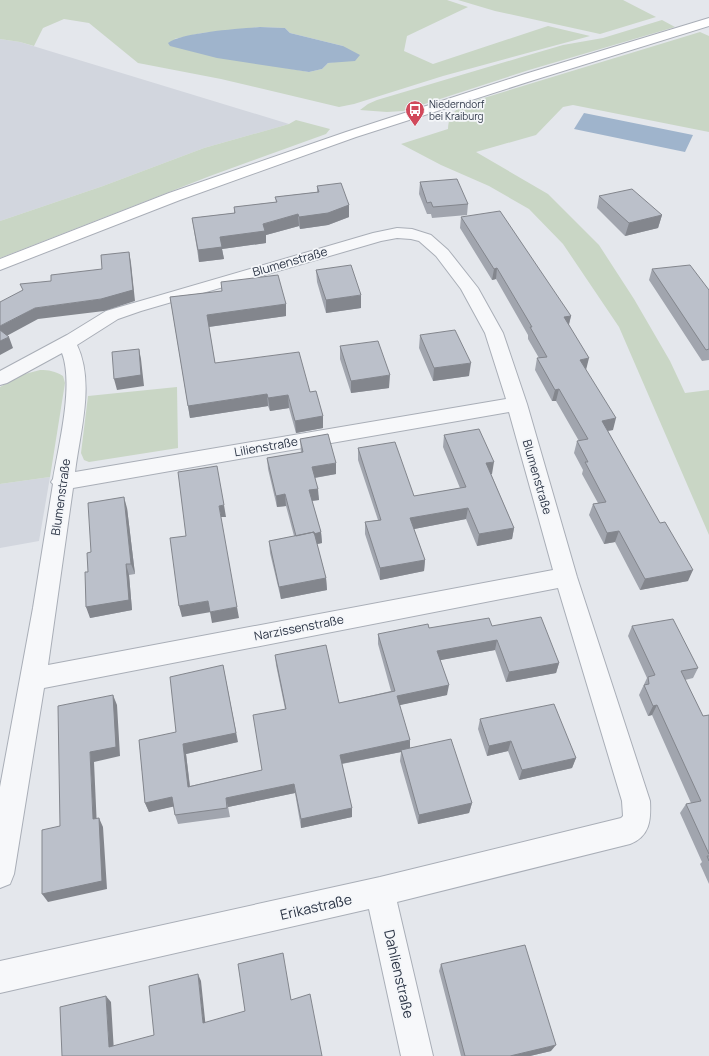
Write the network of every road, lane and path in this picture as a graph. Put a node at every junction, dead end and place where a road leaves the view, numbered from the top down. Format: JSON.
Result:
{"nodes":[{"id":1,"x":709,"y":22,"type":"edge"},
{"id":2,"x":0,"y":265,"type":"edge"},
{"id":3,"x":67,"y":343,"type":"junction"},
{"id":4,"x":0,"y":379,"type":"edge"},
{"id":5,"x":517,"y":404,"type":"junction"},
{"id":6,"x":62,"y":482,"type":"junction"},
{"id":7,"x":566,"y":577,"type":"junction"},
{"id":8,"x":33,"y":680,"type":"junction"},
{"id":9,"x":630,"y":830,"type":"joint"},
{"id":10,"x":0,"y":874,"type":"edge"},
{"id":11,"x":380,"y":892,"type":"junction"},
{"id":12,"x":0,"y":977,"type":"edge"},
{"id":13,"x":417,"y":1056,"type":"edge"}],
"edges":[{"from":1,"to":2,"type":"main road"},
{"from":3,"to":4,"type":"street"},
{"from":3,"to":5,"type":"street","name":"Blumenstraße"},
{"from":3,"to":6,"type":"street","name":"Blumenstraße"},
{"from":5,"to":6,"type":"street","name":"Lilienstraße"},
{"from":5,"to":7,"type":"street","name":"Blumenstraße"},
{"from":6,"to":8,"type":"street","name":"Blumenstraße"},
{"from":7,"to":8,"type":"street","name":"Narzissenstraße"},
{"from":7,"to":9,"type":"street","name":"Blumenstraße"},
{"from":8,"to":10,"type":"street","name":"Blumenstraße"},
{"from":9,"to":11,"type":"street","name":"Erikastraße"},
{"from":11,"to":12,"type":"street","name":"Erikastraße"},
{"from":11,"to":13,"type":"street","name":"Dahlienstraße"}]}
